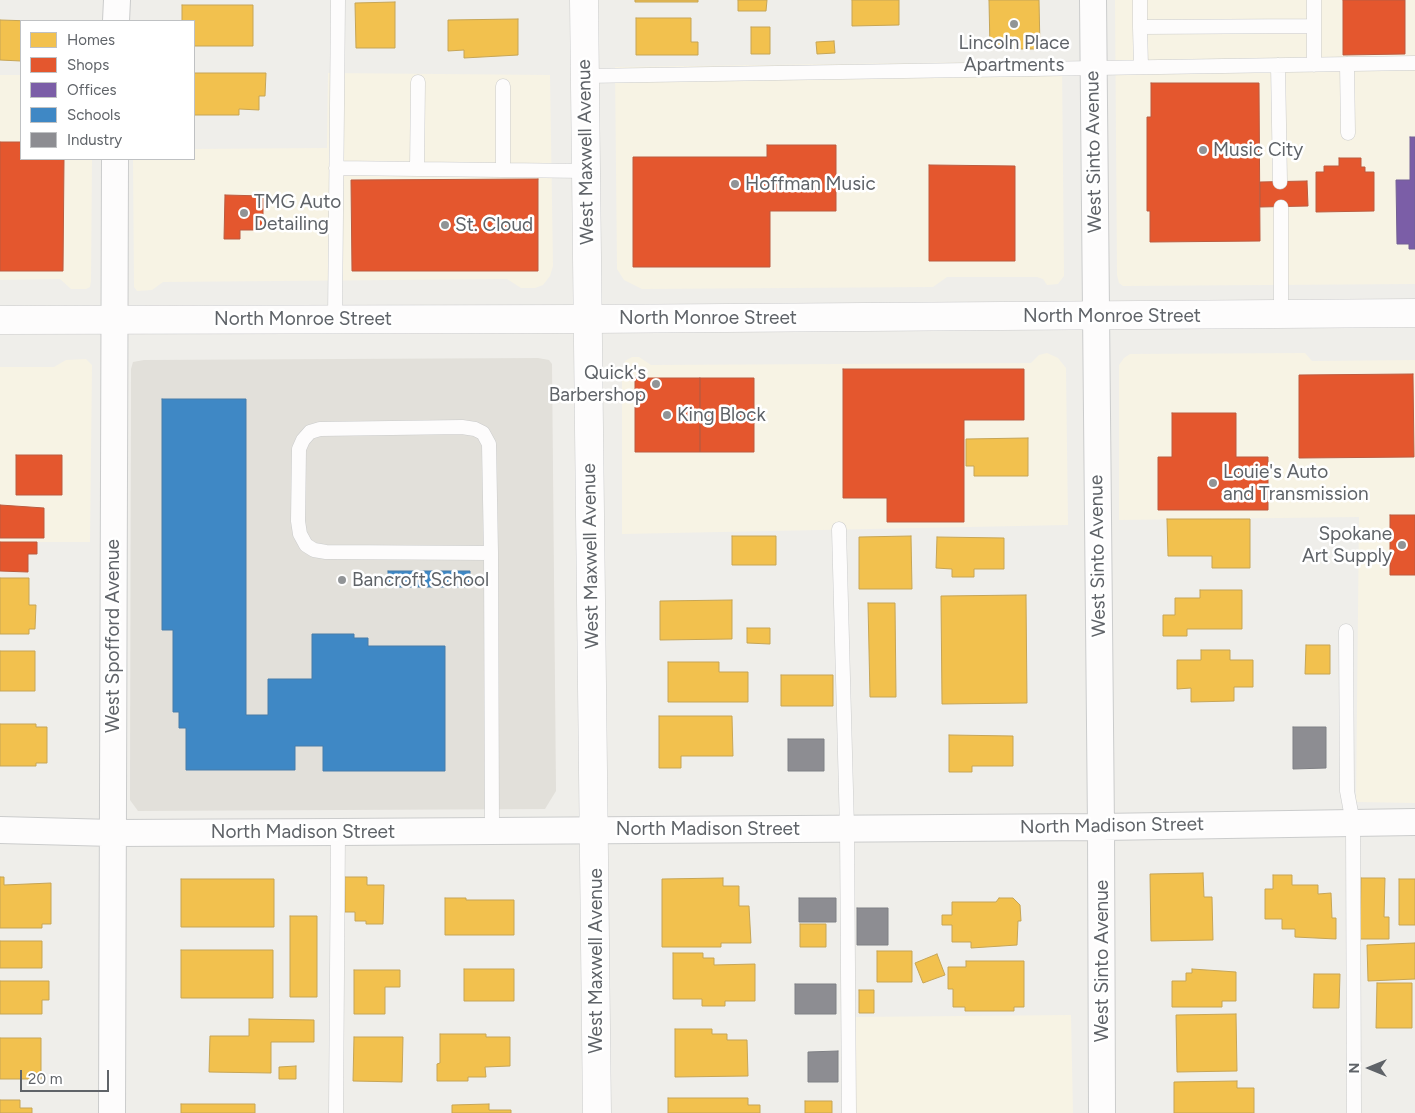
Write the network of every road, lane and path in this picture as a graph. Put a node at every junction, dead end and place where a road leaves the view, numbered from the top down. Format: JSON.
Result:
{"nodes":[{"id":1,"x":116,"y":0,"type":"edge"},
{"id":2,"x":338,"y":0,"type":"edge"},
{"id":3,"x":584,"y":0,"type":"edge"},
{"id":4,"x":1093,"y":0,"type":"edge"},
{"id":5,"x":1140,"y":0,"type":"edge"},
{"id":6,"x":1314,"y":0,"type":"edge"},
{"id":7,"x":116,"y":20,"type":"edge"},
{"id":8,"x":1314,"y":26,"type":"junction"},
{"id":9,"x":1140,"y":27,"type":"junction"},
{"id":10,"x":1415,"y":63,"type":"edge"},
{"id":11,"x":1347,"y":64,"type":"junction"},
{"id":12,"x":1278,"y":65,"type":"junction"},
{"id":13,"x":1314,"y":65,"type":"junction"},
{"id":14,"x":1141,"y":66,"type":"junction"},
{"id":15,"x":1093,"y":67,"type":"junction"},
{"id":16,"x":585,"y":76,"type":"junction"},
{"id":17,"x":418,"y":82,"type":"dead end"},
{"id":18,"x":503,"y":86,"type":"dead end"},
{"id":19,"x":1348,"y":133,"type":"dead end"},
{"id":20,"x":115,"y":160,"type":"edge"},
{"id":21,"x":336,"y":168,"type":"junction"},
{"id":22,"x":418,"y":169,"type":"junction"},
{"id":23,"x":503,"y":170,"type":"junction"},
{"id":24,"x":586,"y":171,"type":"junction"},
{"id":25,"x":1280,"y":182,"type":"dead end"},
{"id":26,"x":1281,"y":207,"type":"dead end"},
{"id":27,"x":1415,"y":313,"type":"edge"},
{"id":28,"x":1281,"y":314,"type":"junction"},
{"id":29,"x":1095,"y":316,"type":"junction"},
{"id":30,"x":114,"y":319,"type":"junction"},
{"id":31,"x":335,"y":319,"type":"junction"},
{"id":32,"x":588,"y":319,"type":"junction"},
{"id":33,"x":0,"y":320,"type":"edge"},
{"id":34,"x":839,"y":529,"type":"dead end"},
{"id":35,"x":491,"y":553,"type":"junction"},
{"id":36,"x":1346,"y":631,"type":"dead end"},
{"id":37,"x":1415,"y":822,"type":"edge"},
{"id":38,"x":1353,"y":823,"type":"junction"},
{"id":39,"x":1101,"y":827,"type":"junction"},
{"id":40,"x":847,"y":828,"type":"junction"},
{"id":41,"x":0,"y":830,"type":"edge"},
{"id":42,"x":492,"y":830,"type":"junction"},
{"id":43,"x":595,"y":830,"type":"junction"},
{"id":44,"x":338,"y":832,"type":"junction"},
{"id":45,"x":114,"y":833,"type":"junction"},
{"id":46,"x":112,"y":1113,"type":"edge"},
{"id":47,"x":336,"y":1113,"type":"edge"},
{"id":48,"x":597,"y":1113,"type":"edge"},
{"id":49,"x":849,"y":1113,"type":"edge"},
{"id":50,"x":1102,"y":1113,"type":"edge"},
{"id":51,"x":1354,"y":1113,"type":"edge"}],
"edges":[{"from":1,"to":7,"type":"street"},
{"from":2,"to":21,"type":"lane"},
{"from":3,"to":16,"type":"main road","name":"West Maxwell Avenue"},
{"from":4,"to":15,"type":"street","name":"West Sinto Avenue"},
{"from":5,"to":9,"type":"lane"},
{"from":6,"to":8,"type":"lane"},
{"from":8,"to":9,"type":"lane"},
{"from":8,"to":13,"type":"lane"},
{"from":9,"to":14,"type":"lane"},
{"from":10,"to":11,"type":"lane"},
{"from":11,"to":13,"type":"lane"},
{"from":11,"to":19,"type":"lane"},
{"from":12,"to":13,"type":"lane"},
{"from":12,"to":14,"type":"lane"},
{"from":12,"to":25,"type":"lane"},
{"from":14,"to":15,"type":"lane"},
{"from":15,"to":16,"type":"lane"},
{"from":15,"to":29,"type":"street","name":"West Sinto Avenue"},
{"from":16,"to":24,"type":"main road","name":"West Maxwell Avenue"},
{"from":17,"to":22,"type":"lane"},
{"from":18,"to":23,"type":"lane"},
{"from":20,"to":30,"type":"street","name":"West Spofford Avenue"},
{"from":21,"to":22,"type":"lane"},
{"from":21,"to":31,"type":"lane"},
{"from":22,"to":23,"type":"lane"},
{"from":23,"to":24,"type":"lane"},
{"from":24,"to":32,"type":"main road","name":"West Maxwell Avenue"},
{"from":26,"to":28,"type":"lane"},
{"from":27,"to":28,"type":"main road","name":"North Monroe Street"},
{"from":28,"to":29,"type":"main road","name":"North Monroe Street"},
{"from":29,"to":32,"type":"main road","name":"North Monroe Street"},
{"from":29,"to":39,"type":"street","name":"West Sinto Avenue"},
{"from":30,"to":31,"type":"main road","name":"North Monroe Street"},
{"from":30,"to":33,"type":"main road","name":"North Monroe Street"},
{"from":30,"to":45,"type":"street","name":"West Spofford Avenue"},
{"from":31,"to":32,"type":"main road","name":"North Monroe Street"},
{"from":32,"to":43,"type":"main road","name":"West Maxwell Avenue"},
{"from":34,"to":40,"type":"lane"},
{"from":35,"to":35,"type":"lane"},
{"from":35,"to":42,"type":"lane"},
{"from":36,"to":38,"type":"lane"},
{"from":37,"to":38,"type":"street","name":"North Madison Street"},
{"from":38,"to":39,"type":"street","name":"North Madison Street"},
{"from":38,"to":51,"type":"lane"},
{"from":39,"to":40,"type":"street","name":"North Madison Street"},
{"from":39,"to":50,"type":"street","name":"West Sinto Avenue"},
{"from":40,"to":43,"type":"street","name":"North Madison Street"},
{"from":40,"to":49,"type":"lane"},
{"from":41,"to":45,"type":"street","name":"North Madison Street"},
{"from":42,"to":43,"type":"street","name":"North Madison Street"},
{"from":42,"to":44,"type":"street","name":"North Madison Street"},
{"from":43,"to":48,"type":"main road","name":"West Maxwell Avenue"},
{"from":44,"to":45,"type":"street","name":"North Madison Street"},
{"from":44,"to":47,"type":"lane"},
{"from":45,"to":46,"type":"street","name":"West Spofford Avenue"}]}
